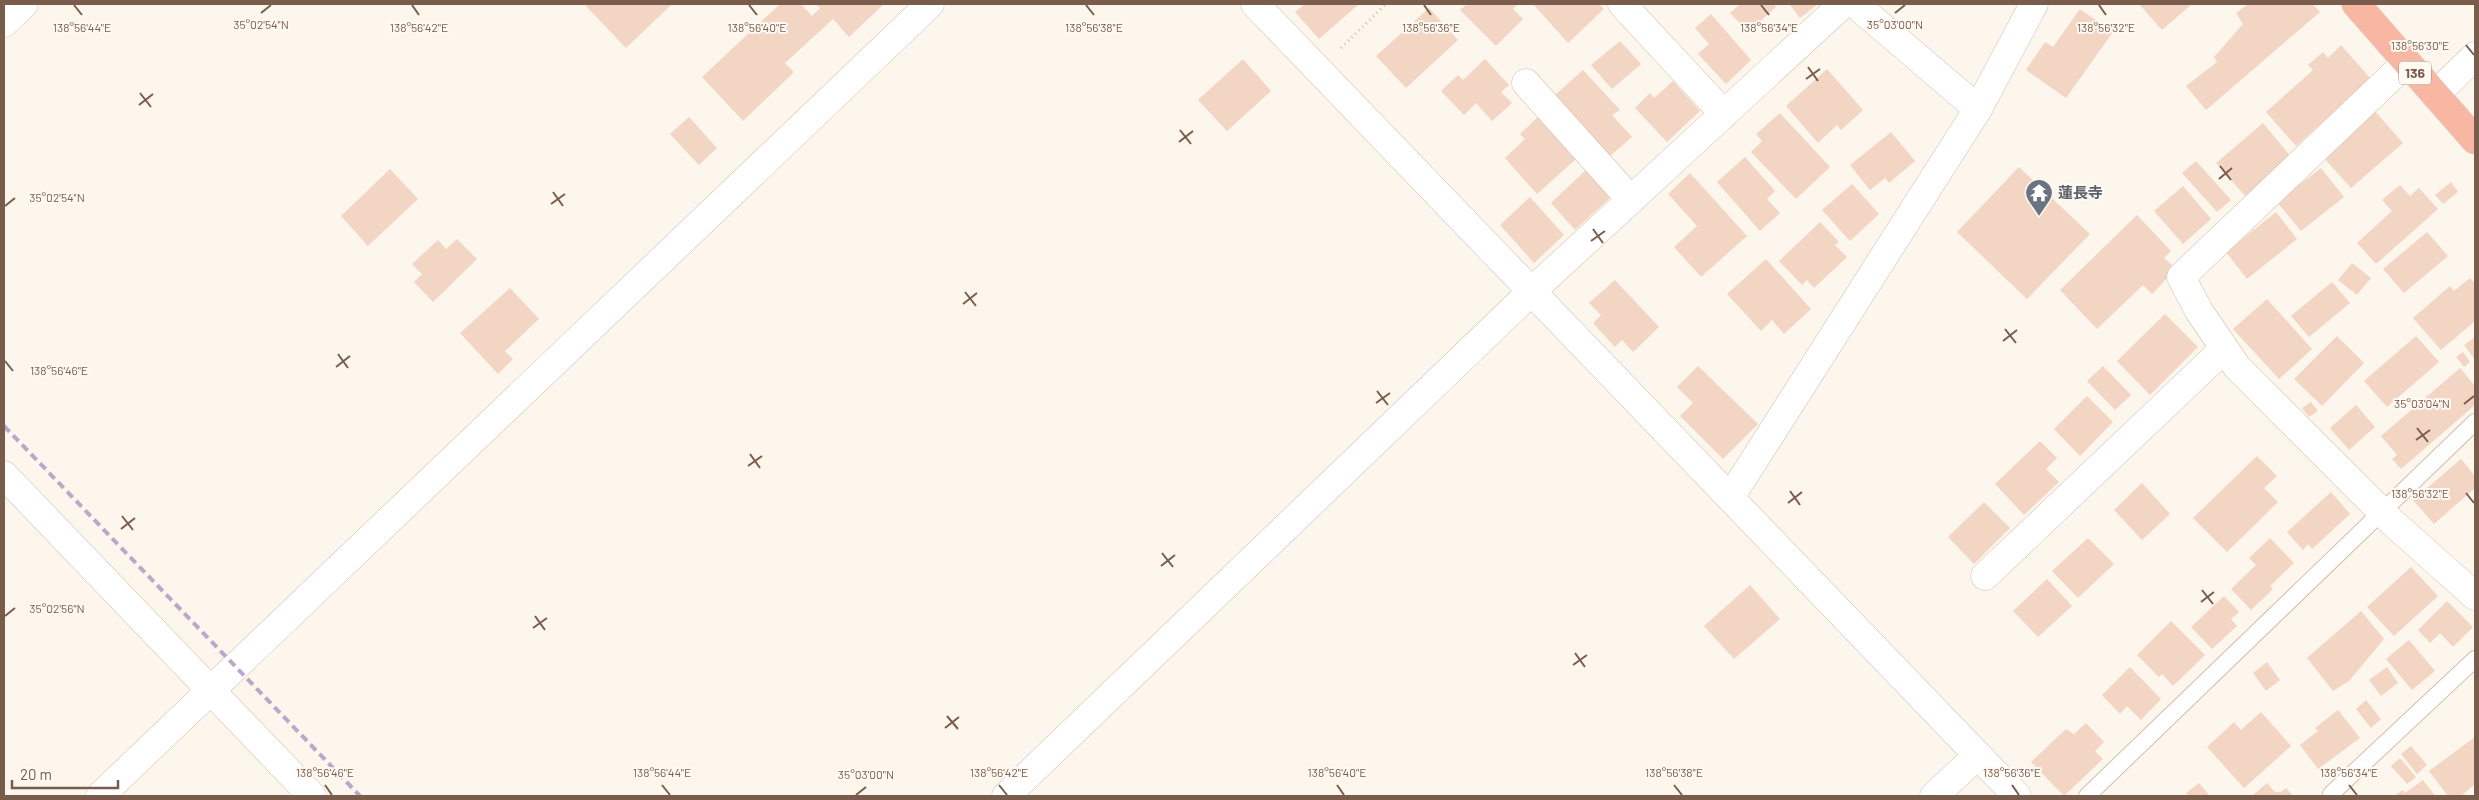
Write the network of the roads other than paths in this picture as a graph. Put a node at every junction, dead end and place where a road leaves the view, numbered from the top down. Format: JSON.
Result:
{"nodes":[{"id":1,"x":24,"y":4,"type":"edge"},
{"id":2,"x":930,"y":4,"type":"edge"},
{"id":3,"x":1255,"y":4,"type":"edge"},
{"id":4,"x":1622,"y":4,"type":"edge"},
{"id":5,"x":1843,"y":4,"type":"edge"},
{"id":6,"x":1855,"y":4,"type":"edge"},
{"id":7,"x":2034,"y":4,"type":"edge"},
{"id":8,"x":2356,"y":4,"type":"edge"},
{"id":9,"x":4,"y":23,"type":"edge"},
{"id":10,"x":2475,"y":56,"type":"edge"},
{"id":11,"x":2406,"y":63,"type":"junction"},
{"id":12,"x":1526,"y":83,"type":"dead end"},
{"id":13,"x":2435,"y":95,"type":"junction"},
{"id":14,"x":1978,"y":109,"type":"junction"},
{"id":15,"x":1724,"y":114,"type":"junction"},
{"id":16,"x":2475,"y":140,"type":"edge"},
{"id":17,"x":1631,"y":200,"type":"junction"},
{"id":18,"x":1532,"y":291,"type":"junction"},
{"id":19,"x":2224,"y":349,"type":"junction"},
{"id":20,"x":2475,"y":422,"type":"edge"},
{"id":21,"x":4,"y":475,"type":"edge"},
{"id":22,"x":1730,"y":498,"type":"junction"},
{"id":23,"x":2382,"y":511,"type":"junction"},
{"id":24,"x":1985,"y":576,"type":"dead end"},
{"id":25,"x":2475,"y":596,"type":"edge"},
{"id":26,"x":2475,"y":659,"type":"edge"},
{"id":27,"x":212,"y":690,"type":"junction"},
{"id":28,"x":1978,"y":755,"type":"junction"},
{"id":29,"x":2331,"y":794,"type":"dead end"},
{"id":30,"x":100,"y":796,"type":"edge"},
{"id":31,"x":312,"y":796,"type":"edge"},
{"id":32,"x":1006,"y":796,"type":"edge"},
{"id":33,"x":1934,"y":796,"type":"edge"},
{"id":34,"x":2017,"y":796,"type":"edge"},
{"id":35,"x":2087,"y":796,"type":"edge"}],
"edges":[{"from":1,"to":9,"type":"street"},
{"from":2,"to":27,"type":"street"},
{"from":3,"to":18,"type":"street"},
{"from":4,"to":15,"type":"street"},
{"from":5,"to":15,"type":"street"},
{"from":6,"to":14,"type":"street"},
{"from":7,"to":14,"type":"street"},
{"from":8,"to":11,"type":"highway","number":"136"},
{"from":10,"to":13,"type":"street"},
{"from":11,"to":13,"type":"highway","number":"136"},
{"from":11,"to":19,"type":"street"},
{"from":12,"to":17,"type":"street"},
{"from":13,"to":16,"type":"highway","number":"136"},
{"from":14,"to":22,"type":"street"},
{"from":15,"to":17,"type":"street"},
{"from":17,"to":18,"type":"street"},
{"from":18,"to":22,"type":"street"},
{"from":18,"to":32,"type":"street"},
{"from":19,"to":23,"type":"street"},
{"from":19,"to":24,"type":"street"},
{"from":20,"to":23,"type":"lane"},
{"from":21,"to":27,"type":"street"},
{"from":22,"to":28,"type":"street"},
{"from":23,"to":25,"type":"street"},
{"from":23,"to":35,"type":"lane"},
{"from":26,"to":29,"type":"lane"},
{"from":27,"to":30,"type":"street"},
{"from":27,"to":31,"type":"street"},
{"from":28,"to":33,"type":"street"},
{"from":28,"to":34,"type":"street"}]}
